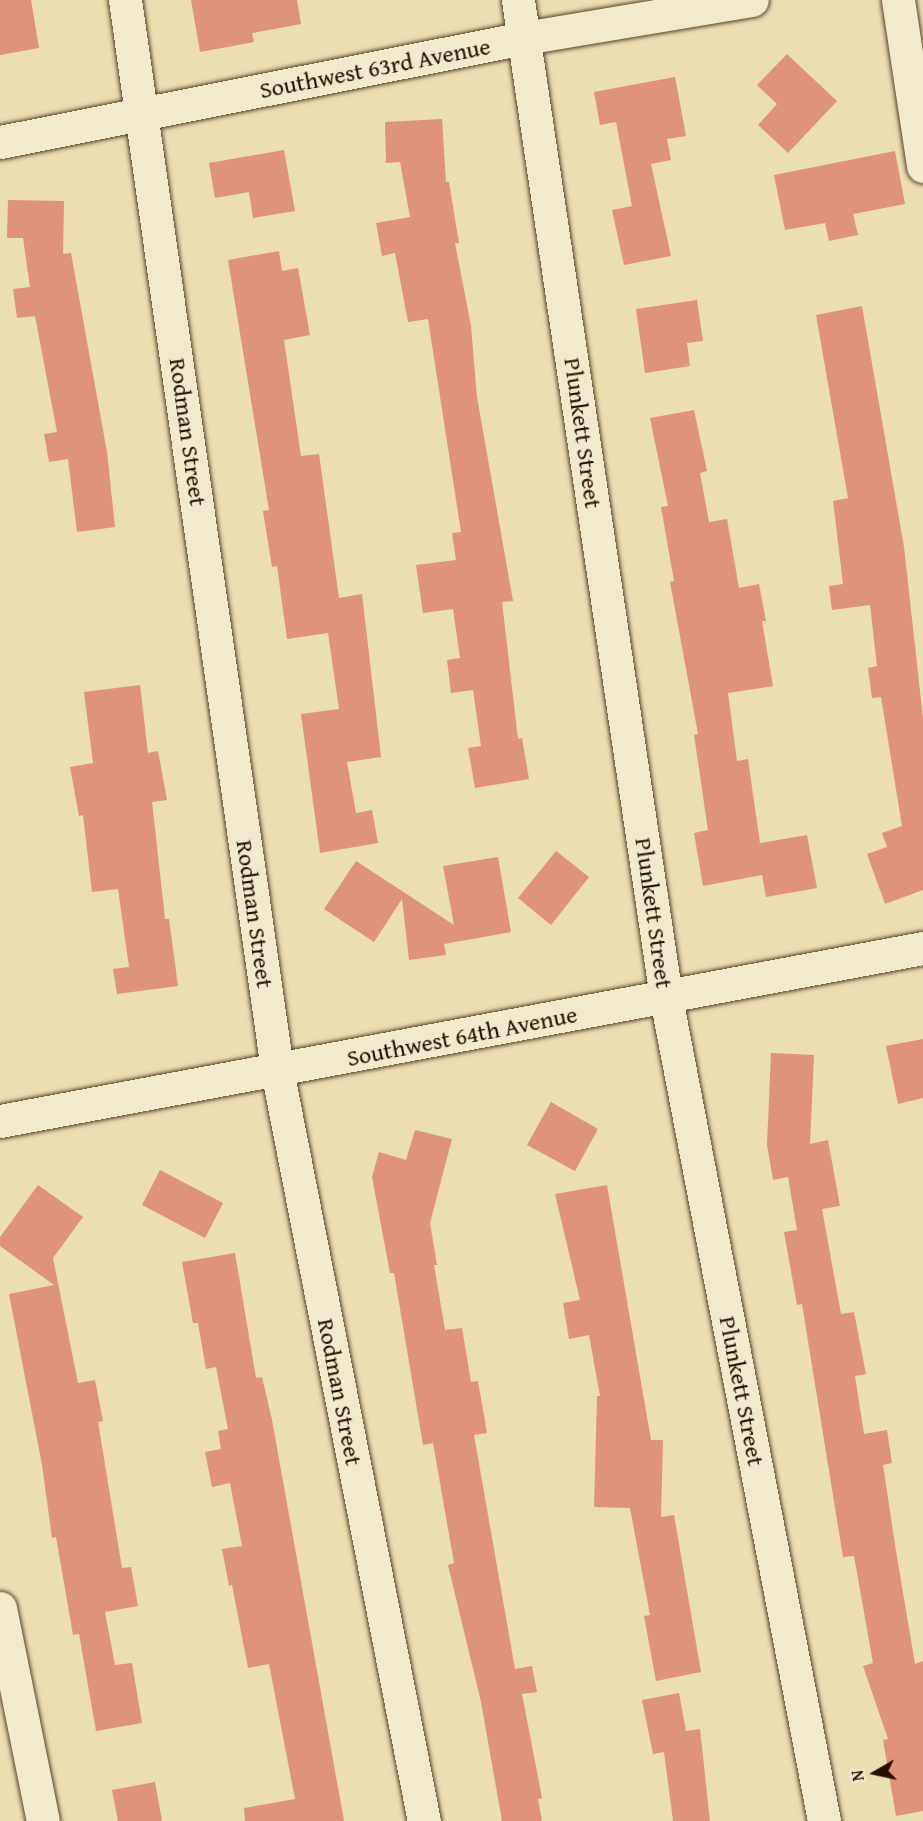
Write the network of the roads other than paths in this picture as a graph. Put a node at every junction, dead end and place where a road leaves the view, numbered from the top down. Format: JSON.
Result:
{"nodes":[{"id":1,"x":125,"y":0,"type":"edge"},
{"id":2,"x":518,"y":0,"type":"edge"},
{"id":3,"x":752,"y":0,"type":"edge"},
{"id":4,"x":898,"y":0,"type":"edge"},
{"id":5,"x":524,"y":38,"type":"junction"},
{"id":6,"x":143,"y":113,"type":"junction"},
{"id":7,"x":0,"y":142,"type":"edge"},
{"id":8,"x":923,"y":166,"type":"edge"},
{"id":9,"x":923,"y":948,"type":"edge"},
{"id":10,"x":666,"y":998,"type":"junction"},
{"id":11,"x":278,"y":1070,"type":"junction"},
{"id":12,"x":0,"y":1121,"type":"edge"},
{"id":13,"x":0,"y":1608,"type":"edge"},
{"id":14,"x":43,"y":1821,"type":"edge"},
{"id":15,"x":424,"y":1821,"type":"edge"},
{"id":16,"x":824,"y":1821,"type":"edge"}],
"edges":[{"from":1,"to":6,"type":"street","name":"Rodman Street"},
{"from":2,"to":5,"type":"street","name":"Plunkett Street"},
{"from":3,"to":5,"type":"street","name":"Southwest 63rd Avenue"},
{"from":4,"to":8,"type":"street"},
{"from":5,"to":6,"type":"street","name":"Southwest 63rd Avenue"},
{"from":5,"to":10,"type":"street","name":"Plunkett Street"},
{"from":6,"to":7,"type":"street","name":"Southwest 63rd Avenue"},
{"from":6,"to":11,"type":"street","name":"Rodman Street"},
{"from":9,"to":10,"type":"street","name":"Southwest 64th Avenue"},
{"from":10,"to":11,"type":"street","name":"Southwest 64th Avenue"},
{"from":10,"to":16,"type":"street","name":"Plunkett Street"},
{"from":11,"to":12,"type":"street","name":"Southwest 64th Avenue"},
{"from":11,"to":15,"type":"street","name":"Rodman Street"},
{"from":13,"to":14,"type":"street"}]}
